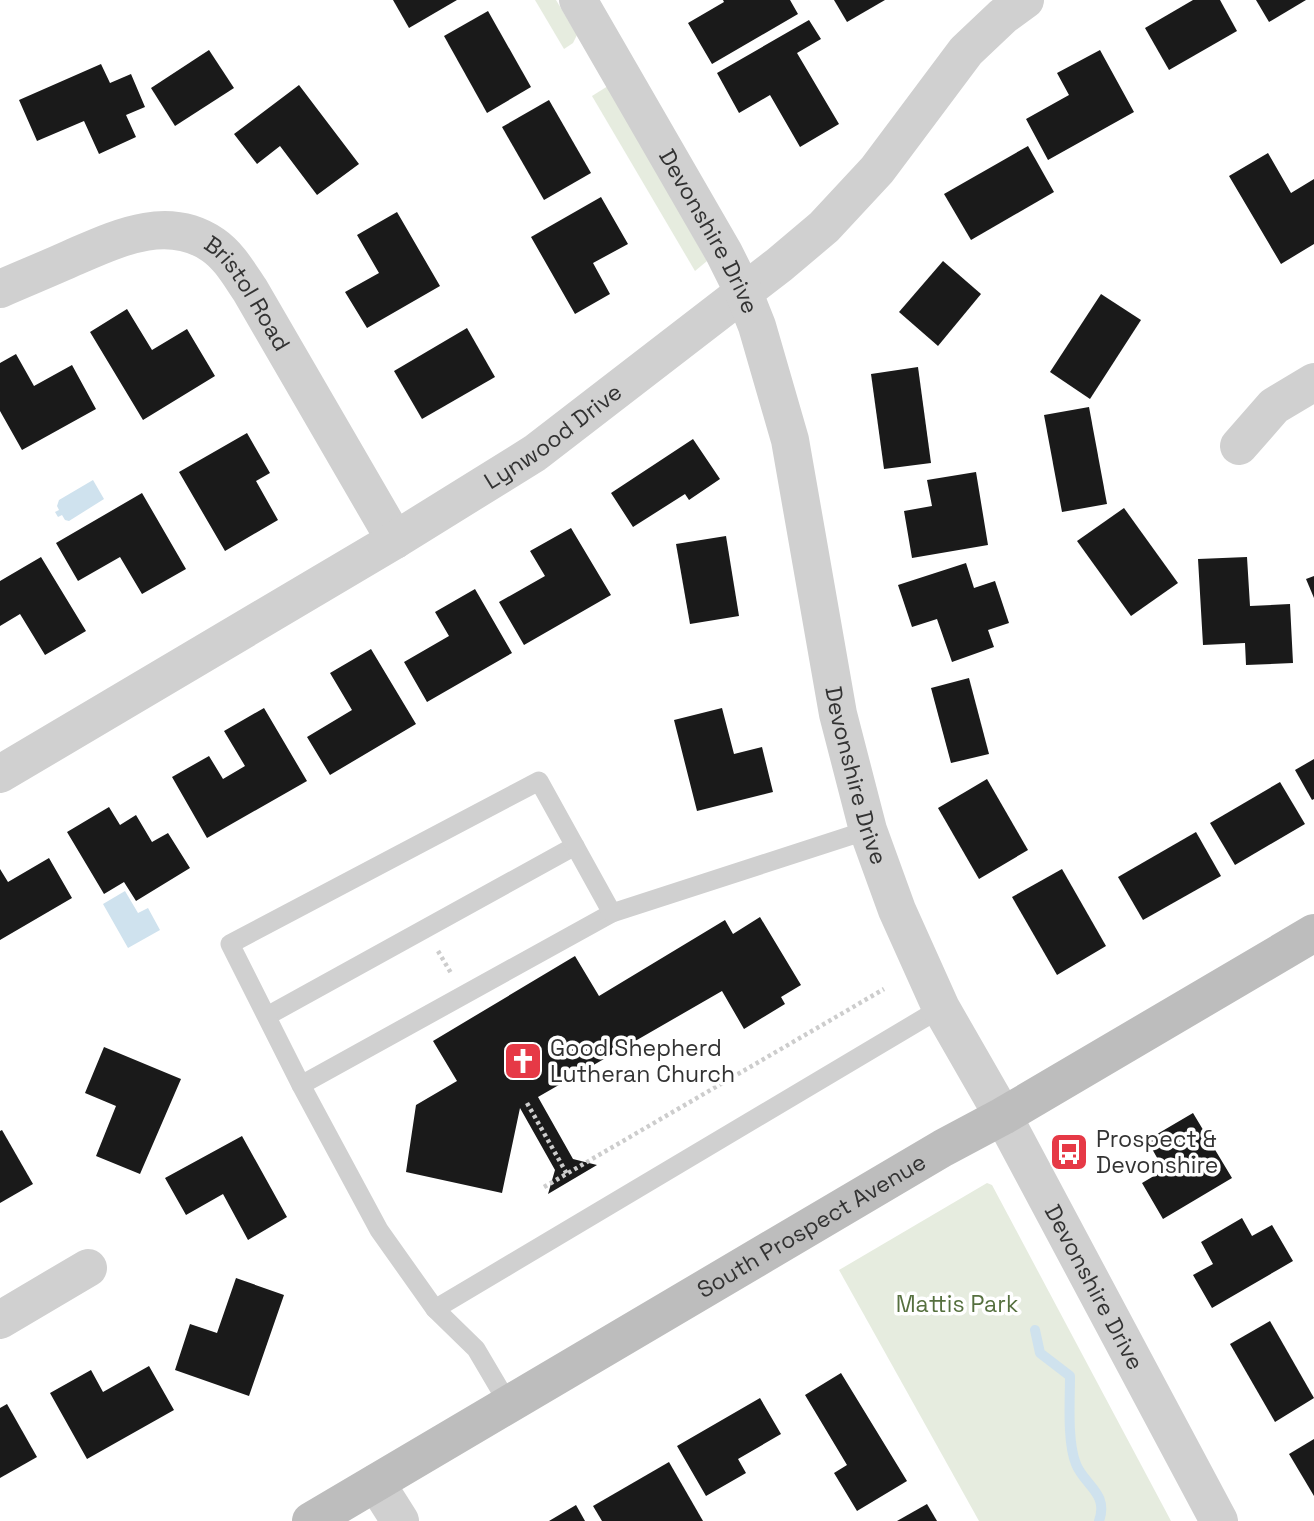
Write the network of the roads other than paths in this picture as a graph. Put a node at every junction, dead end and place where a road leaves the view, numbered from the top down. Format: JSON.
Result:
{"nodes":[{"id":1,"x":578,"y":0,"type":"edge"},
{"id":2,"x":1025,"y":0,"type":"edge"},
{"id":3,"x":0,"y":289,"type":"edge"},
{"id":4,"x":743,"y":291,"type":"junction"},
{"id":5,"x":1314,"y":382,"type":"edge"},
{"id":6,"x":1239,"y":446,"type":"dead end"},
{"id":7,"x":395,"y":540,"type":"junction"},
{"id":8,"x":0,"y":774,"type":"edge"},
{"id":9,"x":868,"y":830,"type":"junction"},
{"id":10,"x":575,"y":846,"type":"junction"},
{"id":11,"x":612,"y":913,"type":"junction"},
{"id":12,"x":1314,"y":933,"type":"edge"},
{"id":13,"x":941,"y":1008,"type":"junction"},
{"id":14,"x":267,"y":1016,"type":"junction"},
{"id":15,"x":301,"y":1085,"type":"junction"},
{"id":16,"x":1003,"y":1116,"type":"junction"},
{"id":17,"x":88,"y":1268,"type":"dead end"},
{"id":18,"x":435,"y":1309,"type":"junction"},
{"id":19,"x":0,"y":1320,"type":"edge"},
{"id":20,"x":509,"y":1405,"type":"junction"},
{"id":21,"x":376,"y":1483,"type":"junction"},
{"id":22,"x":311,"y":1521,"type":"edge"},
{"id":23,"x":400,"y":1521,"type":"edge"},
{"id":24,"x":1219,"y":1521,"type":"edge"}],
"edges":[{"from":1,"to":4,"type":"street","name":"Devonshire Drive"},
{"from":2,"to":4,"type":"street","name":"Lynwood Drive"},
{"from":3,"to":7,"type":"street","name":"Bristol Road"},
{"from":4,"to":7,"type":"street","name":"Lynwood Drive"},
{"from":4,"to":9,"type":"street","name":"Devonshire Drive"},
{"from":5,"to":6,"type":"street"},
{"from":7,"to":8,"type":"street","name":"Lynwood Drive"},
{"from":9,"to":11,"type":"lane"},
{"from":9,"to":13,"type":"street","name":"Devonshire Drive"},
{"from":10,"to":11,"type":"lane"},
{"from":10,"to":14,"type":"lane"},
{"from":10,"to":14,"type":"lane"},
{"from":11,"to":15,"type":"lane"},
{"from":12,"to":16,"type":"main road","name":"South Prospect Avenue"},
{"from":13,"to":16,"type":"street","name":"Devonshire Drive"},
{"from":13,"to":18,"type":"lane"},
{"from":14,"to":15,"type":"lane"},
{"from":15,"to":18,"type":"lane"},
{"from":16,"to":20,"type":"main road","name":"South Prospect Avenue"},
{"from":16,"to":24,"type":"street","name":"Devonshire Drive"},
{"from":17,"to":19,"type":"street"},
{"from":18,"to":20,"type":"lane"},
{"from":20,"to":21,"type":"main road","name":"South Prospect Avenue"},
{"from":21,"to":22,"type":"main road","name":"South Prospect Avenue"},
{"from":21,"to":23,"type":"street"}]}
